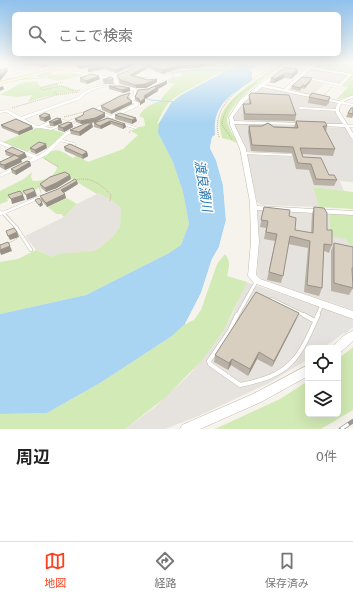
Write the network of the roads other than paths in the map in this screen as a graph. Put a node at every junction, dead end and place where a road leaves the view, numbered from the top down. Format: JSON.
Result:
{"nodes":[{"id":1,"x":263,"y":83,"type":"edge"},
{"id":2,"x":293,"y":83,"type":"edge"},
{"id":3,"x":329,"y":83,"type":"edge"},
{"id":4,"x":343,"y":83,"type":"edge"},
{"id":5,"x":118,"y":85,"type":"joint"},
{"id":6,"x":260,"y":85,"type":"junction"},
{"id":7,"x":285,"y":90,"type":"junction"},
{"id":8,"x":137,"y":91,"type":"junction"},
{"id":9,"x":130,"y":93,"type":"edge"},
{"id":10,"x":353,"y":96,"type":"edge"},
{"id":11,"x":110,"y":102,"type":"edge"},
{"id":12,"x":340,"y":102,"type":"junction"},
{"id":13,"x":353,"y":105,"type":"edge"},
{"id":14,"x":300,"y":108,"type":"dead end"},
{"id":15,"x":96,"y":110,"type":"joint"},
{"id":16,"x":337,"y":110,"type":"junction"},
{"id":17,"x":0,"y":112,"type":"edge"},
{"id":18,"x":82,"y":117,"type":"edge"},
{"id":19,"x":109,"y":118,"type":"junction"},
{"id":20,"x":20,"y":119,"type":"junction"},
{"id":21,"x":68,"y":122,"type":"junction"},
{"id":22,"x":117,"y":122,"type":"edge"},
{"id":23,"x":231,"y":122,"type":"junction"},
{"id":24,"x":306,"y":124,"type":"edge"},
{"id":25,"x":314,"y":125,"type":"edge"},
{"id":26,"x":346,"y":126,"type":"junction"},
{"id":27,"x":353,"y":126,"type":"edge"},
{"id":28,"x":40,"y":127,"type":"junction"},
{"id":29,"x":81,"y":127,"type":"junction"},
{"id":30,"x":136,"y":128,"type":"dead end"},
{"id":31,"x":353,"y":137,"type":"edge"},
{"id":32,"x":60,"y":140,"type":"junction"},
{"id":33,"x":0,"y":142,"type":"edge"},
{"id":34,"x":76,"y":148,"type":"edge"},
{"id":35,"x":244,"y":153,"type":"junction"},
{"id":36,"x":291,"y":156,"type":"dead end"},
{"id":37,"x":37,"y":157,"type":"junction"},
{"id":38,"x":1,"y":174,"type":"edge"},
{"id":39,"x":46,"y":195,"type":"edge"},
{"id":40,"x":254,"y":208,"type":"junction"},
{"id":41,"x":1,"y":213,"type":"edge"},
{"id":42,"x":353,"y":213,"type":"edge"},
{"id":43,"x":31,"y":250,"type":"dead end"},
{"id":44,"x":257,"y":281,"type":"junction"},
{"id":45,"x":251,"y":290,"type":"junction"},
{"id":46,"x":258,"y":293,"type":"edge"},
{"id":47,"x":265,"y":296,"type":"edge"},
{"id":48,"x":322,"y":304,"type":"junction"},
{"id":49,"x":353,"y":315,"type":"edge"},
{"id":50,"x":315,"y":321,"type":"junction"},
{"id":51,"x":353,"y":335,"type":"edge"},
{"id":52,"x":341,"y":345,"type":"edge"},
{"id":53,"x":305,"y":372,"type":"edge"},
{"id":54,"x":186,"y":429,"type":"edge"}],
"edges":[{"from":1,"to":6,"type":"street"},
{"from":2,"to":7,"type":"street"},
{"from":3,"to":4,"type":"street"},
{"from":5,"to":8,"type":"street"},
{"from":5,"to":20,"type":"street"},
{"from":6,"to":7,"type":"street"},
{"from":6,"to":23,"type":"street"},
{"from":7,"to":12,"type":"street"},
{"from":8,"to":9,"type":"street"},
{"from":8,"to":19,"type":"street"},
{"from":10,"to":12,"type":"street"},
{"from":11,"to":15,"type":"street"},
{"from":12,"to":13,"type":"street"},
{"from":12,"to":16,"type":"street"},
{"from":14,"to":16,"type":"lane"},
{"from":15,"to":19,"type":"lane"},
{"from":16,"to":26,"type":"street"},
{"from":17,"to":20,"type":"street"},
{"from":18,"to":21,"type":"lane"},
{"from":19,"to":29,"type":"street"},
{"from":20,"to":28,"type":"street"},
{"from":21,"to":28,"type":"lane"},
{"from":21,"to":28,"type":"street"},
{"from":21,"to":29,"type":"street"},
{"from":22,"to":30,"type":"lane"},
{"from":23,"to":24,"type":"street"},
{"from":23,"to":35,"type":"street"},
{"from":25,"to":26,"type":"street"},
{"from":26,"to":27,"type":"lane"},
{"from":26,"to":31,"type":"street"},
{"from":29,"to":32,"type":"street"},
{"from":32,"to":34,"type":"lane"},
{"from":32,"to":37,"type":"street"},
{"from":33,"to":37,"type":"street"},
{"from":35,"to":36,"type":"lane"},
{"from":35,"to":40,"type":"street"},
{"from":37,"to":38,"type":"street"},
{"from":39,"to":41,"type":"lane"},
{"from":40,"to":42,"type":"street"},
{"from":40,"to":44,"type":"street"},
{"from":41,"to":43,"type":"lane"},
{"from":44,"to":45,"type":"lane"},
{"from":44,"to":48,"type":"street"},
{"from":45,"to":46,"type":"lane"},
{"from":45,"to":50,"type":"lane"},
{"from":47,"to":50,"type":"lane"},
{"from":48,"to":49,"type":"street"},
{"from":48,"to":50,"type":"lane"},
{"from":51,"to":52,"type":"street"},
{"from":53,"to":54,"type":"street"}]}
